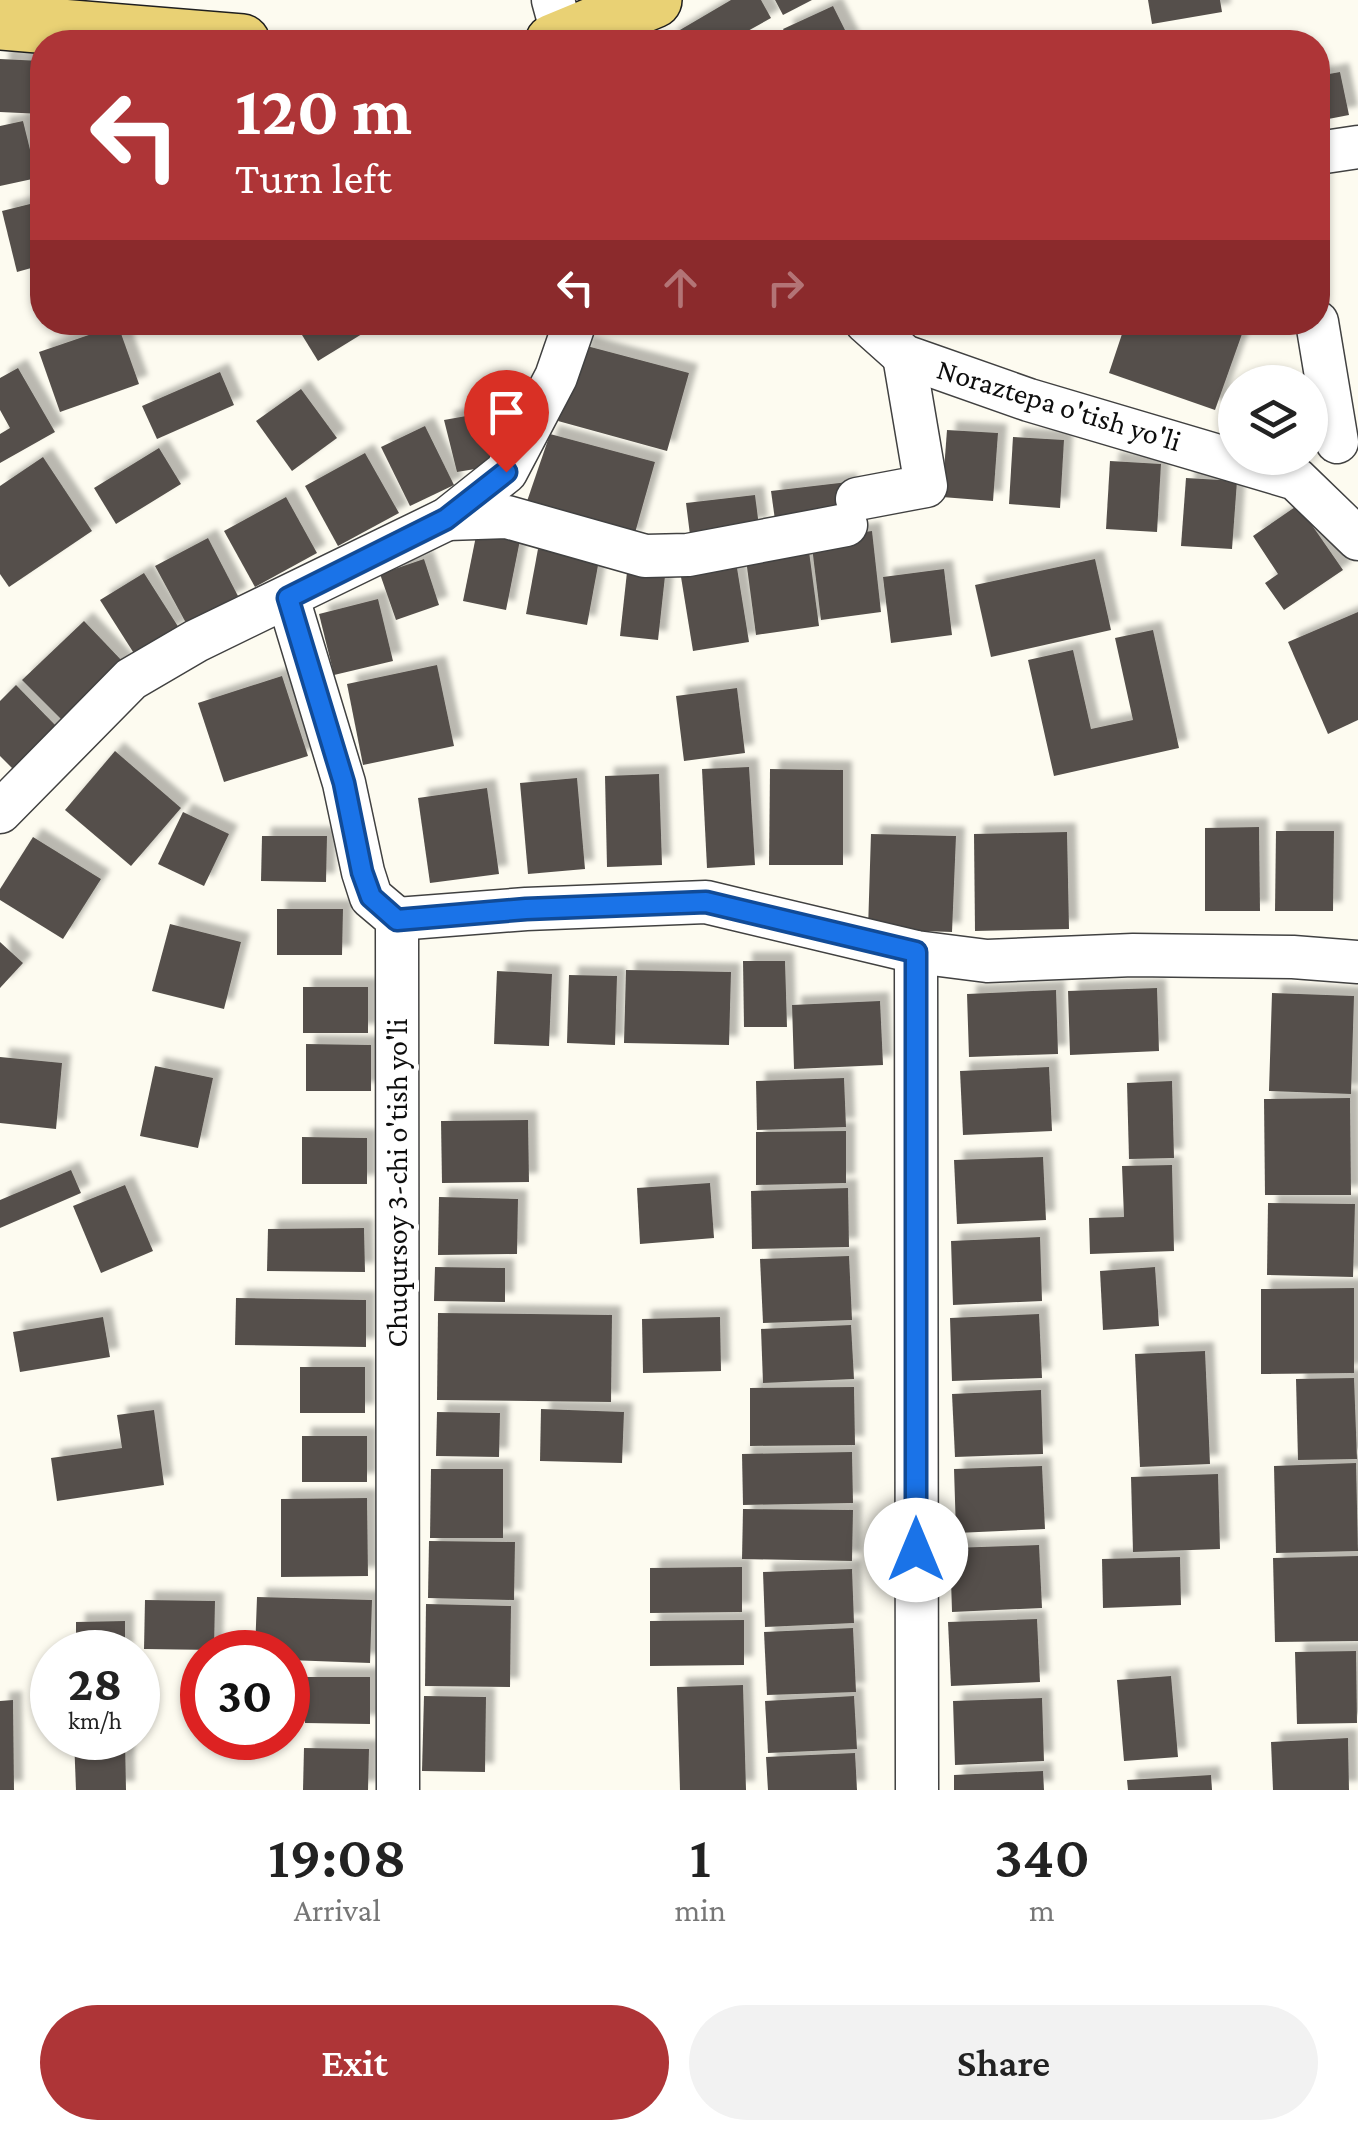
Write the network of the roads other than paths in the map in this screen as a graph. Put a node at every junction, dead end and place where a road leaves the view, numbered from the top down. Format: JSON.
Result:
{"nodes":[{"id":1,"x":654,"y":0,"type":"edge"},
{"id":2,"x":0,"y":22,"type":"edge"},
{"id":3,"x":556,"y":27,"type":"edge"},
{"id":4,"x":97,"y":30,"type":"edge"},
{"id":5,"x":1358,"y":147,"type":"edge"},
{"id":6,"x":1330,"y":152,"type":"edge"},
{"id":7,"x":571,"y":335,"type":"edge"},
{"id":8,"x":881,"y":335,"type":"edge"},
{"id":9,"x":1320,"y":335,"type":"edge"},
{"id":10,"x":904,"y":356,"type":"junction"},
{"id":11,"x":1348,"y":439,"type":"edge"},
{"id":12,"x":1296,"y":479,"type":"junction"},
{"id":13,"x":446,"y":519,"type":"junction"},
{"id":14,"x":1358,"y":539,"type":"edge"},
{"id":15,"x":288,"y":598,"type":"junction"},
{"id":16,"x":0,"y":812,"type":"edge"},
{"id":17,"x":397,"y":920,"type":"junction"},
{"id":18,"x":916,"y":952,"type":"junction"},
{"id":19,"x":1358,"y":962,"type":"edge"},
{"id":20,"x":398,"y":1790,"type":"edge"},
{"id":21,"x":917,"y":1790,"type":"edge"}],
"edges":[{"from":1,"to":3,"type":"main road"},
{"from":2,"to":4,"type":"main road"},
{"from":5,"to":6,"type":"street"},
{"from":7,"to":13,"type":"street"},
{"from":8,"to":10,"type":"street","name":"Noraztepa o'tish yo'li"},
{"from":9,"to":11,"type":"street"},
{"from":10,"to":12,"type":"street","name":"Noraztepa o'tish yo'li"},
{"from":10,"to":13,"type":"street"},
{"from":11,"to":12,"type":"street"},
{"from":12,"to":14,"type":"street","name":"Noraztepa o'tish yo'li"},
{"from":13,"to":15,"type":"street"},
{"from":15,"to":16,"type":"street"},
{"from":15,"to":17,"type":"street"},
{"from":17,"to":18,"type":"street"},
{"from":17,"to":20,"type":"street","name":"Chuqursoy 3-chi o'tish yo'li"},
{"from":18,"to":19,"type":"street"},
{"from":18,"to":21,"type":"street"}]}
